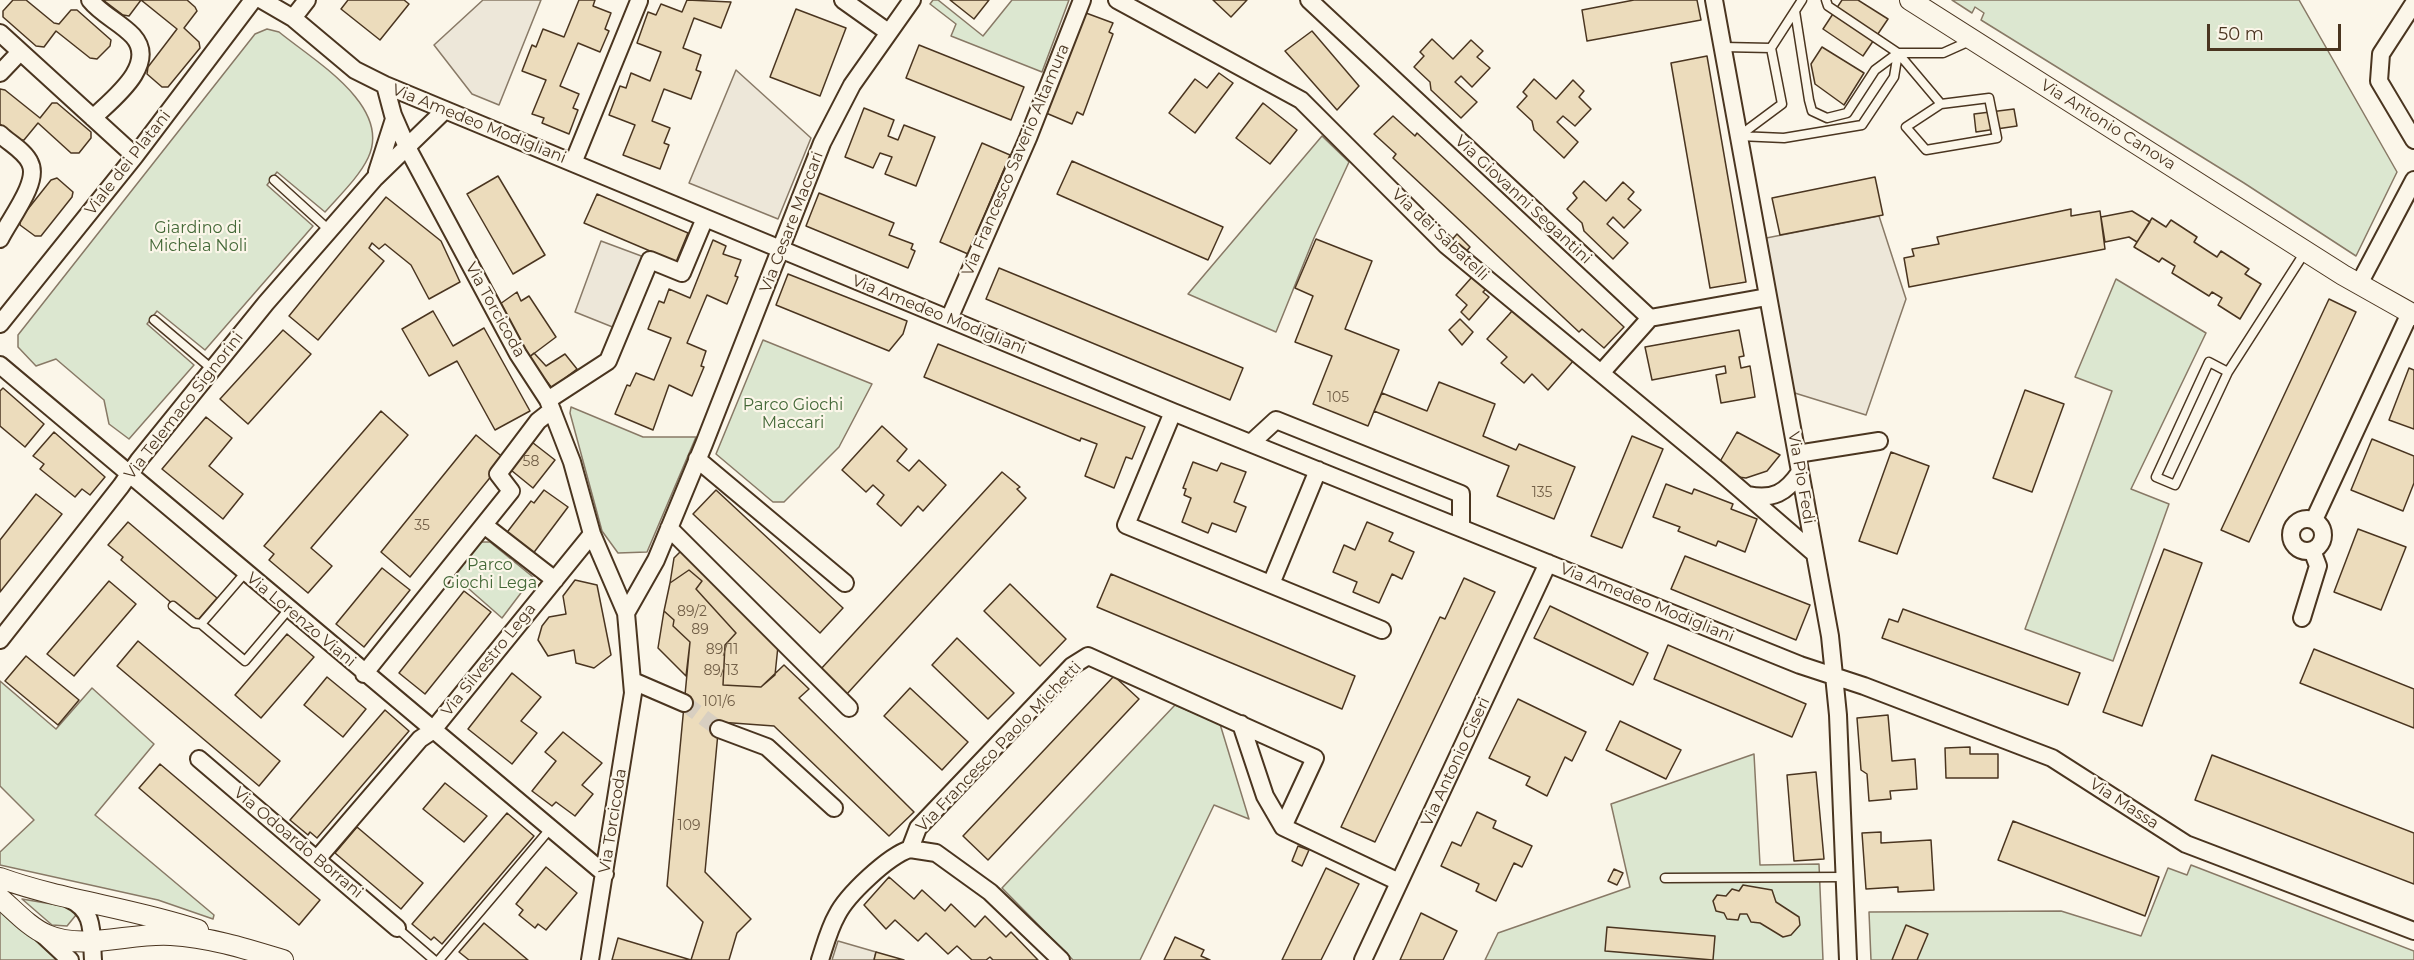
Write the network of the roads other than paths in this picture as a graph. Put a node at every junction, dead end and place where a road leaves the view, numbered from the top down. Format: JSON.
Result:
{"nodes":[{"id":1,"x":90,"y":0,"type":"edge"},
{"id":2,"x":253,"y":0,"type":"edge"},
{"id":3,"x":262,"y":0,"type":"edge"},
{"id":4,"x":307,"y":0,"type":"edge"},
{"id":5,"x":843,"y":0,"type":"edge"},
{"id":6,"x":912,"y":0,"type":"edge"},
{"id":7,"x":1082,"y":0,"type":"edge"},
{"id":8,"x":1117,"y":0,"type":"edge"},
{"id":9,"x":1310,"y":0,"type":"edge"},
{"id":10,"x":1714,"y":0,"type":"edge"},
{"id":11,"x":1802,"y":0,"type":"edge"},
{"id":12,"x":1826,"y":0,"type":"edge"},
{"id":13,"x":639,"y":1,"type":"edge"},
{"id":14,"x":1913,"y":1,"type":"edge"},
{"id":15,"x":2414,"y":3,"type":"edge"},
{"id":16,"x":1795,"y":11,"type":"junction"},
{"id":17,"x":293,"y":18,"type":"junction"},
{"id":18,"x":888,"y":32,"type":"junction"},
{"id":19,"x":0,"y":33,"type":"edge"},
{"id":20,"x":1972,"y":39,"type":"junction"},
{"id":21,"x":1723,"y":48,"type":"junction"},
{"id":22,"x":1771,"y":48,"type":"junction"},
{"id":23,"x":20,"y":52,"type":"junction"},
{"id":24,"x":1898,"y":53,"type":"junction"},
{"id":25,"x":0,"y":74,"type":"edge"},
{"id":26,"x":385,"y":85,"type":"junction"},
{"id":27,"x":1941,"y":104,"type":"junction"},
{"id":28,"x":445,"y":110,"type":"junction"},
{"id":29,"x":93,"y":118,"type":"junction"},
{"id":30,"x":394,"y":119,"type":"junction"},
{"id":31,"x":0,"y":134,"type":"edge"},
{"id":32,"x":1739,"y":136,"type":"junction"},
{"id":33,"x":2414,"y":140,"type":"edge"},
{"id":34,"x":407,"y":147,"type":"junction"},
{"id":35,"x":135,"y":156,"type":"junction"},
{"id":36,"x":573,"y":163,"type":"junction"},
{"id":37,"x":375,"y":178,"type":"junction"},
{"id":38,"x":274,"y":180,"type":"dead end"},
{"id":39,"x":2414,"y":180,"type":"edge"},
{"id":40,"x":705,"y":218,"type":"junction"},
{"id":41,"x":329,"y":230,"type":"junction"},
{"id":42,"x":0,"y":239,"type":"edge"},
{"id":43,"x":781,"y":251,"type":"junction"},
{"id":44,"x":2306,"y":251,"type":"junction"},
{"id":45,"x":2359,"y":284,"type":"junction"},
{"id":46,"x":1767,"y":297,"type":"junction"},
{"id":47,"x":3,"y":312,"type":"edge"},
{"id":48,"x":2412,"y":314,"type":"edge"},
{"id":49,"x":949,"y":318,"type":"junction"},
{"id":50,"x":1650,"y":318,"type":"junction"},
{"id":51,"x":154,"y":320,"type":"dead end"},
{"id":52,"x":0,"y":365,"type":"edge"},
{"id":53,"x":212,"y":369,"type":"junction"},
{"id":54,"x":2228,"y":372,"type":"junction"},
{"id":55,"x":1601,"y":373,"type":"junction"},
{"id":56,"x":550,"y":405,"type":"junction"},
{"id":57,"x":1173,"y":412,"type":"junction"},
{"id":58,"x":1879,"y":441,"type":"dead end"},
{"id":59,"x":1251,"y":443,"type":"junction"},
{"id":60,"x":1797,"y":454,"type":"junction"},
{"id":61,"x":698,"y":459,"type":"junction"},
{"id":62,"x":1318,"y":470,"type":"junction"},
{"id":63,"x":1800,"y":472,"type":"junction"},
{"id":64,"x":129,"y":475,"type":"junction"},
{"id":65,"x":1748,"y":495,"type":"junction"},
{"id":66,"x":2314,"y":520,"type":"junction"},
{"id":67,"x":484,"y":525,"type":"junction"},
{"id":68,"x":669,"y":528,"type":"junction"},
{"id":69,"x":1461,"y":528,"type":"junction"},
{"id":70,"x":592,"y":534,"type":"junction"},
{"id":71,"x":2312,"y":550,"type":"junction"},
{"id":72,"x":1814,"y":553,"type":"junction"},
{"id":73,"x":1548,"y":563,"type":"junction"},
{"id":74,"x":245,"y":573,"type":"junction"},
{"id":75,"x":555,"y":580,"type":"junction"},
{"id":76,"x":845,"y":583,"type":"dead end"},
{"id":77,"x":1270,"y":584,"type":"junction"},
{"id":78,"x":173,"y":606,"type":"dead end"},
{"id":79,"x":289,"y":609,"type":"junction"},
{"id":80,"x":626,"y":613,"type":"junction"},
{"id":81,"x":2302,"y":618,"type":"dead end"},
{"id":82,"x":201,"y":624,"type":"junction"},
{"id":83,"x":1382,"y":630,"type":"dead end"},
{"id":84,"x":0,"y":640,"type":"edge"},
{"id":85,"x":364,"y":674,"type":"junction"},
{"id":86,"x":1835,"y":676,"type":"junction"},
{"id":87,"x":633,"y":681,"type":"junction"},
{"id":88,"x":684,"y":703,"type":"tunnel mouth"},
{"id":89,"x":849,"y":708,"type":"dead end"},
{"id":90,"x":1241,"y":724,"type":"junction"},
{"id":91,"x":719,"y":729,"type":"tunnel mouth"},
{"id":92,"x":432,"y":731,"type":"junction"},
{"id":93,"x":199,"y":759,"type":"dead end"},
{"id":94,"x":834,"y":808,"type":"dead end"},
{"id":95,"x":1283,"y":827,"type":"junction"},
{"id":96,"x":550,"y":829,"type":"junction"},
{"id":97,"x":910,"y":849,"type":"junction"},
{"id":98,"x":316,"y":859,"type":"junction"},
{"id":99,"x":605,"y":874,"type":"junction"},
{"id":100,"x":1845,"y":877,"type":"junction"},
{"id":101,"x":0,"y":878,"type":"edge"},
{"id":102,"x":1665,"y":879,"type":"dead end"},
{"id":103,"x":1400,"y":882,"type":"junction"},
{"id":104,"x":54,"y":893,"type":"junction"},
{"id":105,"x":0,"y":898,"type":"edge"},
{"id":106,"x":397,"y":928,"type":"joint"},
{"id":107,"x":37,"y":929,"type":"junction"},
{"id":108,"x":2414,"y":931,"type":"edge"},
{"id":109,"x":92,"y":940,"type":"junction"},
{"id":110,"x":239,"y":947,"type":"junction"},
{"id":111,"x":70,"y":960,"type":"edge"},
{"id":112,"x":93,"y":960,"type":"edge"},
{"id":113,"x":283,"y":960,"type":"edge"},
{"id":114,"x":434,"y":960,"type":"edge"},
{"id":115,"x":439,"y":960,"type":"edge"},
{"id":116,"x":590,"y":960,"type":"edge"},
{"id":117,"x":820,"y":960,"type":"edge"},
{"id":118,"x":1061,"y":960,"type":"edge"},
{"id":119,"x":1363,"y":960,"type":"edge"},
{"id":120,"x":1848,"y":960,"type":"edge"}],
"edges":[{"from":1,"to":29,"type":"street"},
{"from":2,"to":35,"type":"street","name":"Viale dei Platani"},
{"from":3,"to":17,"type":"street"},
{"from":4,"to":17,"type":"street"},
{"from":5,"to":18,"type":"street"},
{"from":6,"to":18,"type":"street","name":"Via Cesare Maccari"},
{"from":7,"to":49,"type":"street","name":"Via Francesco Saverio Altamura"},
{"from":8,"to":55,"type":"street","name":"Via dei Sabatelli"},
{"from":9,"to":50,"type":"street","name":"Via Giovanni Segantini"},
{"from":10,"to":21,"type":"street","name":"Via Pio Fedi"},
{"from":11,"to":16,"type":"lane"},
{"from":12,"to":24,"type":"lane"},
{"from":13,"to":36,"type":"street","name":"Via Amedeo Modigliani"},
{"from":14,"to":20,"type":"street","name":"Via Antonio Canova"},
{"from":15,"to":33,"type":"street"},
{"from":16,"to":22,"type":"lane"},
{"from":16,"to":24,"type":"lane"},
{"from":17,"to":26,"type":"street"},
{"from":18,"to":43,"type":"street","name":"Via Cesare Maccari"},
{"from":19,"to":23,"type":"street"},
{"from":20,"to":24,"type":"lane"},
{"from":20,"to":44,"type":"street","name":"Via Antonio Canova"},
{"from":21,"to":22,"type":"lane"},
{"from":21,"to":32,"type":"street","name":"Via Pio Fedi"},
{"from":22,"to":32,"type":"lane"},
{"from":23,"to":25,"type":"street"},
{"from":23,"to":29,"type":"street"},
{"from":24,"to":27,"type":"lane"},
{"from":24,"to":32,"type":"lane"},
{"from":26,"to":28,"type":"street","name":"Via Amedeo Modigliani"},
{"from":26,"to":30,"type":"street","name":"Via Torcicoda"},
{"from":27,"to":27,"type":"lane"},
{"from":28,"to":34,"type":"street","name":"Via Telemaco Signorini"},
{"from":28,"to":36,"type":"street","name":"Via Amedeo Modigliani"},
{"from":29,"to":35,"type":"street"},
{"from":30,"to":34,"type":"street","name":"Via Torcicoda"},
{"from":30,"to":37,"type":"street","name":"Via Telemaco Signorini"},
{"from":31,"to":42,"type":"street"},
{"from":32,"to":46,"type":"street","name":"Via Pio Fedi"},
{"from":34,"to":37,"type":"street","name":"Via Telemaco Signorini"},
{"from":34,"to":56,"type":"street","name":"Via Torcicoda"},
{"from":35,"to":47,"type":"street","name":"Viale dei Platani"},
{"from":36,"to":40,"type":"street","name":"Via Amedeo Modigliani"},
{"from":37,"to":41,"type":"street","name":"Via Telemaco Signorini"},
{"from":38,"to":41,"type":"lane"},
{"from":39,"to":45,"type":"street"},
{"from":40,"to":43,"type":"street","name":"Via Amedeo Modigliani"},
{"from":40,"to":56,"type":"street"},
{"from":41,"to":53,"type":"street","name":"Via Telemaco Signorini"},
{"from":43,"to":49,"type":"street","name":"Via Amedeo Modigliani"},
{"from":43,"to":61,"type":"street","name":"Via Cesare Maccari"},
{"from":44,"to":45,"type":"street","name":"Via Antonio Canova"},
{"from":44,"to":54,"type":"lane"},
{"from":45,"to":48,"type":"street","name":"Via Antonio Canova"},
{"from":46,"to":50,"type":"street"},
{"from":46,"to":60,"type":"street","name":"Via Pio Fedi"},
{"from":48,"to":66,"type":"street","name":"Via Antonio Canova"},
{"from":49,"to":57,"type":"street","name":"Via Amedeo Modigliani"},
{"from":50,"to":55,"type":"street"},
{"from":51,"to":53,"type":"lane"},
{"from":52,"to":64,"type":"street","name":"Via Lorenzo Viani"},
{"from":53,"to":64,"type":"street","name":"Via Telemaco Signorini"},
{"from":54,"to":54,"type":"lane"},
{"from":55,"to":65,"type":"street","name":"Via dei Sabatelli"},
{"from":56,"to":67,"type":"street"},
{"from":56,"to":70,"type":"street","name":"Via Torcicoda"},
{"from":57,"to":59,"type":"street","name":"Via Amedeo Modigliani"},
{"from":57,"to":77,"type":"street"},
{"from":58,"to":60,"type":"street"},
{"from":59,"to":62,"type":"street","name":"Via Amedeo Modigliani"},
{"from":59,"to":69,"type":"street"},
{"from":60,"to":63,"type":"street","name":"Via Pio Fedi"},
{"from":61,"to":68,"type":"street","name":"Via Cesare Maccari"},
{"from":61,"to":76,"type":"street"},
{"from":62,"to":69,"type":"street","name":"Via Amedeo Modigliani"},
{"from":62,"to":77,"type":"street"},
{"from":63,"to":65,"type":"street"},
{"from":63,"to":72,"type":"street","name":"Via Pio Fedi"},
{"from":64,"to":74,"type":"street","name":"Via Lorenzo Viani"},
{"from":64,"to":84,"type":"street","name":"Via Telemaco Signorini"},
{"from":65,"to":72,"type":"street","name":"Via dei Sabatelli"},
{"from":66,"to":71,"type":"street"},
{"from":66,"to":71,"type":"street"},
{"from":67,"to":75,"type":"street"},
{"from":67,"to":85,"type":"street"},
{"from":68,"to":80,"type":"street","name":"Via Cesare Maccari"},
{"from":68,"to":89,"type":"street"},
{"from":69,"to":73,"type":"street","name":"Via Amedeo Modigliani"},
{"from":70,"to":75,"type":"street","name":"Via Silvestro Lega"},
{"from":70,"to":80,"type":"street","name":"Via Torcicoda"},
{"from":71,"to":81,"type":"street"},
{"from":72,"to":86,"type":"street","name":"Via Pio Fedi"},
{"from":73,"to":86,"type":"street","name":"Via Amedeo Modigliani"},
{"from":73,"to":103,"type":"street","name":"Via Antonio Ciseri"},
{"from":74,"to":79,"type":"street","name":"Via Lorenzo Viani"},
{"from":74,"to":82,"type":"lane"},
{"from":75,"to":92,"type":"street","name":"Via Silvestro Lega"},
{"from":77,"to":83,"type":"street"},
{"from":78,"to":82,"type":"lane"},
{"from":79,"to":82,"type":"lane"},
{"from":79,"to":85,"type":"street","name":"Via Lorenzo Viani"},
{"from":80,"to":87,"type":"street","name":"Via Torcicoda"},
{"from":85,"to":92,"type":"street","name":"Via Lorenzo Viani"},
{"from":86,"to":100,"type":"street","name":"Via Pio Fedi"},
{"from":86,"to":108,"type":"street","name":"Via Massa"},
{"from":87,"to":88,"type":"street"},
{"from":87,"to":99,"type":"street","name":"Via Torcicoda"},
{"from":90,"to":95,"type":"street"},
{"from":90,"to":95,"type":"street"},
{"from":90,"to":97,"type":"street","name":"Via Francesco Paolo Michetti"},
{"from":91,"to":94,"type":"street"},
{"from":92,"to":96,"type":"street","name":"Via Lorenzo Viani"},
{"from":92,"to":98,"type":"street","name":"Via Silvestro Lega"},
{"from":93,"to":98,"type":"street","name":"Via Odoardo Borrani"},
{"from":95,"to":103,"type":"street"},
{"from":96,"to":99,"type":"street","name":"Via Lorenzo Viani"},
{"from":96,"to":115,"type":"lane"},
{"from":97,"to":117,"type":"street","name":"Via Francesco Paolo Michetti"},
{"from":97,"to":118,"type":"street"},
{"from":98,"to":106,"type":"street","name":"Via Odoardo Borrani"},
{"from":99,"to":116,"type":"street","name":"Via Torcicoda"},
{"from":100,"to":102,"type":"lane"},
{"from":100,"to":120,"type":"street","name":"Via Pio Fedi"},
{"from":101,"to":104,"type":"street"},
{"from":103,"to":119,"type":"street","name":"Via Antonio Ciseri"},
{"from":104,"to":109,"type":"street"},
{"from":104,"to":110,"type":"street"},
{"from":105,"to":107,"type":"street"},
{"from":106,"to":114,"type":"lane"},
{"from":107,"to":109,"type":"street"},
{"from":107,"to":111,"type":"street"},
{"from":109,"to":110,"type":"street"},
{"from":109,"to":112,"type":"street"},
{"from":110,"to":113,"type":"street"}]}
